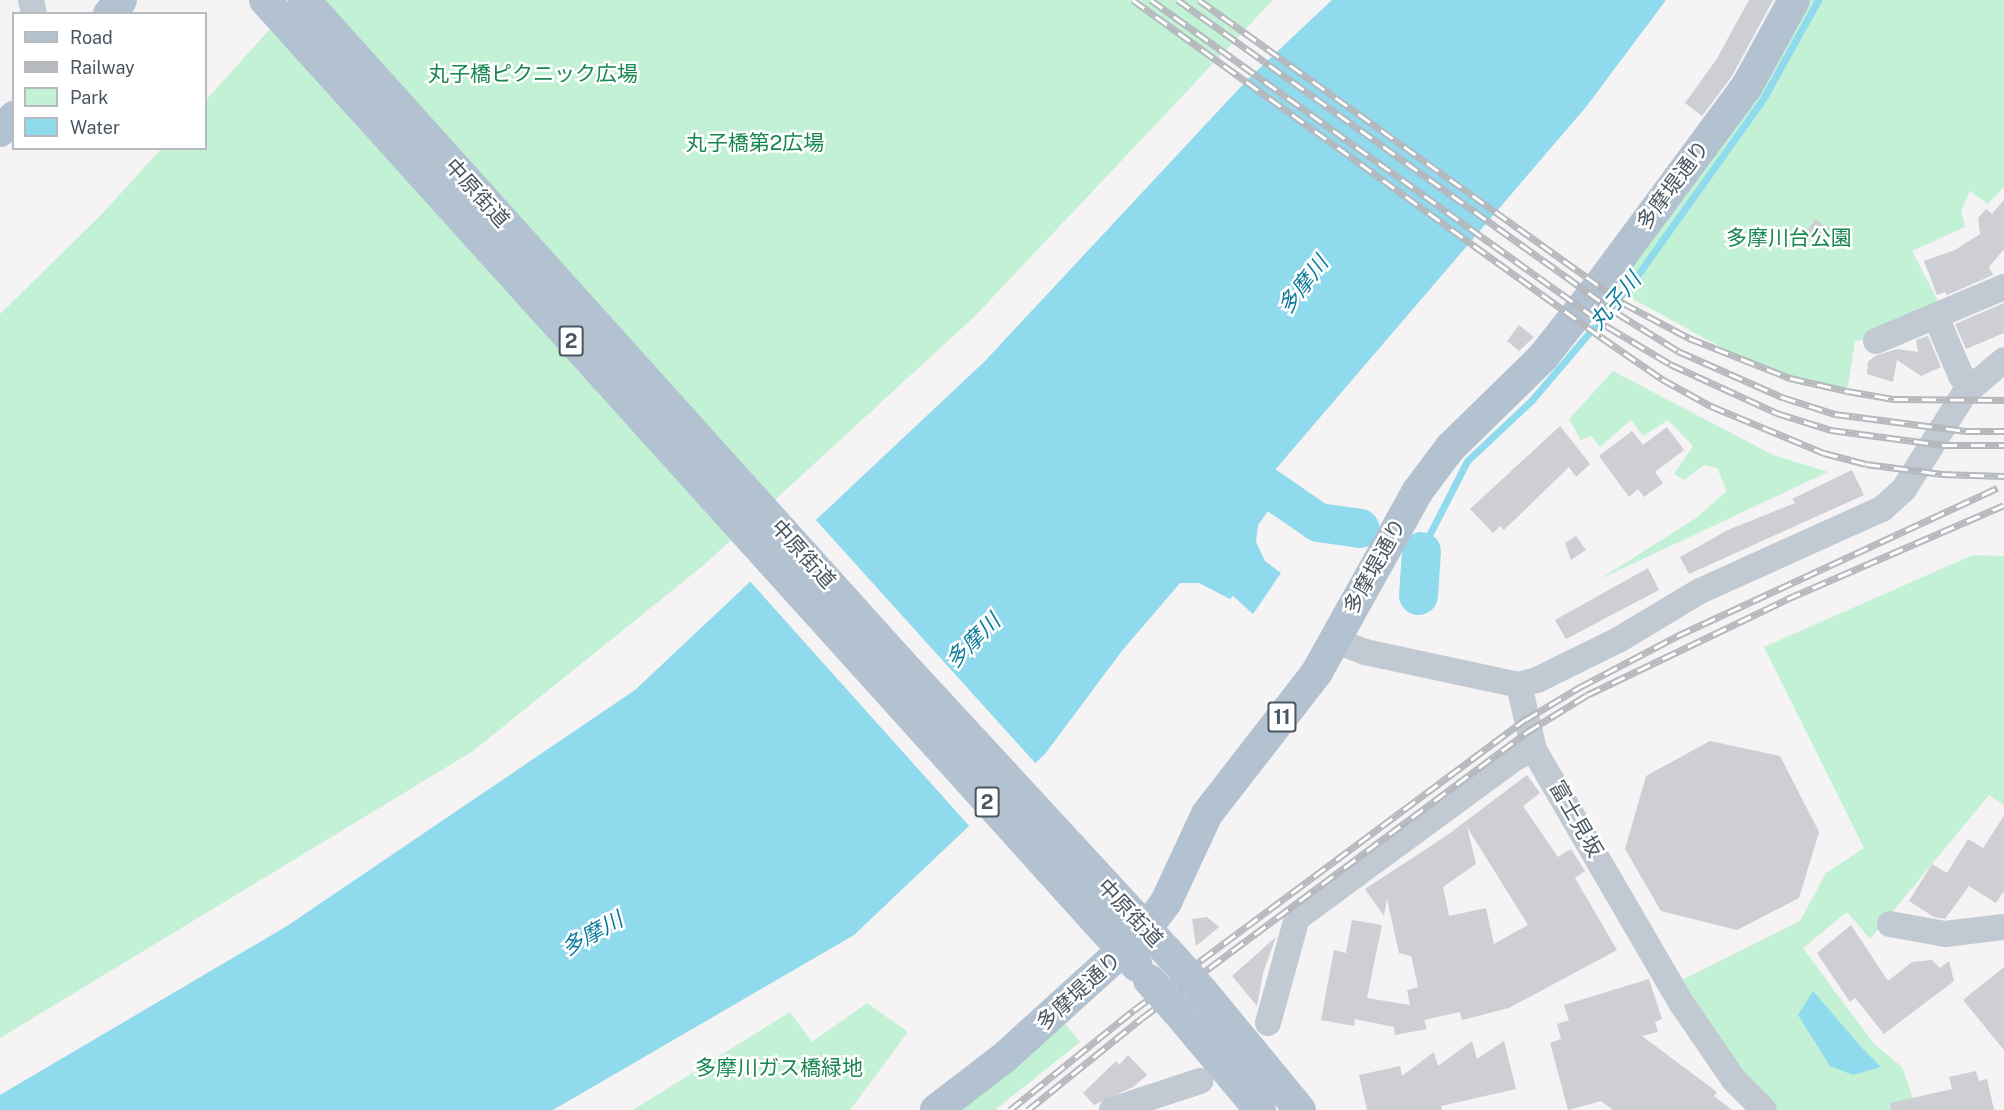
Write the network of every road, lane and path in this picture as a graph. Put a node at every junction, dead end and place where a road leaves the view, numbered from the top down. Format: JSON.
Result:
{"nodes":[{"id":1,"x":121,"y":0,"type":"edge"},
{"id":2,"x":265,"y":0,"type":"edge"},
{"id":3,"x":304,"y":0,"type":"edge"},
{"id":4,"x":1794,"y":0,"type":"edge"},
{"id":5,"x":111,"y":12,"type":"edge"},
{"id":6,"x":12,"y":119,"type":"edge"},
{"id":7,"x":0,"y":132,"type":"edge"},
{"id":8,"x":2004,"y":287,"type":"edge"},
{"id":9,"x":1936,"y":317,"type":"junction"},
{"id":10,"x":1876,"y":341,"type":"dead end"},
{"id":11,"x":2004,"y":360,"type":"edge"},
{"id":12,"x":1972,"y":384,"type":"junction"},
{"id":13,"x":1334,"y":640,"type":"junction"},
{"id":14,"x":1519,"y":685,"type":"junction"},
{"id":15,"x":1534,"y":750,"type":"junction"},
{"id":16,"x":1106,"y":911,"type":"junction"},
{"id":17,"x":1890,"y":924,"type":"dead end"},
{"id":18,"x":2004,"y":927,"type":"edge"},
{"id":19,"x":1134,"y":941,"type":"junction"},
{"id":20,"x":1268,"y":1023,"type":"dead end"},
{"id":21,"x":1200,"y":1081,"type":"dead end"},
{"id":22,"x":936,"y":1110,"type":"edge"},
{"id":23,"x":1112,"y":1110,"type":"edge"},
{"id":24,"x":1260,"y":1110,"type":"edge"},
{"id":25,"x":1300,"y":1110,"type":"edge"},
{"id":26,"x":1764,"y":1110,"type":"edge"}],
"edges":[{"from":1,"to":5,"type":"main road"},
{"from":2,"to":16,"type":"main road","name":"中原街道","number":"2"},
{"from":3,"to":16,"type":"main road","name":"中原街道","number":"2"},
{"from":4,"to":13,"type":"main road","name":"多摩堤通り","number":"11"},
{"from":6,"to":7,"type":"main road"},
{"from":8,"to":9,"type":"street"},
{"from":9,"to":10,"type":"street"},
{"from":9,"to":12,"type":"street"},
{"from":11,"to":12,"type":"street"},
{"from":12,"to":14,"type":"street"},
{"from":13,"to":14,"type":"street"},
{"from":13,"to":19,"type":"main road","name":"多摩堤通り","number":"11"},
{"from":14,"to":15,"type":"street","name":"富士見坂"},
{"from":15,"to":20,"type":"street"},
{"from":15,"to":26,"type":"street","name":"富士見坂"},
{"from":16,"to":19,"type":"main road","name":"中原街道","number":"2"},
{"from":17,"to":18,"type":"street"},
{"from":19,"to":22,"type":"main road","name":"多摩堤通り","number":"11"},
{"from":19,"to":24,"type":"main road","name":"中原街道","number":"2","bridge":true},
{"from":19,"to":25,"type":"main road","name":"中原街道","number":"2","bridge":true},
{"from":21,"to":23,"type":"street"}]}
